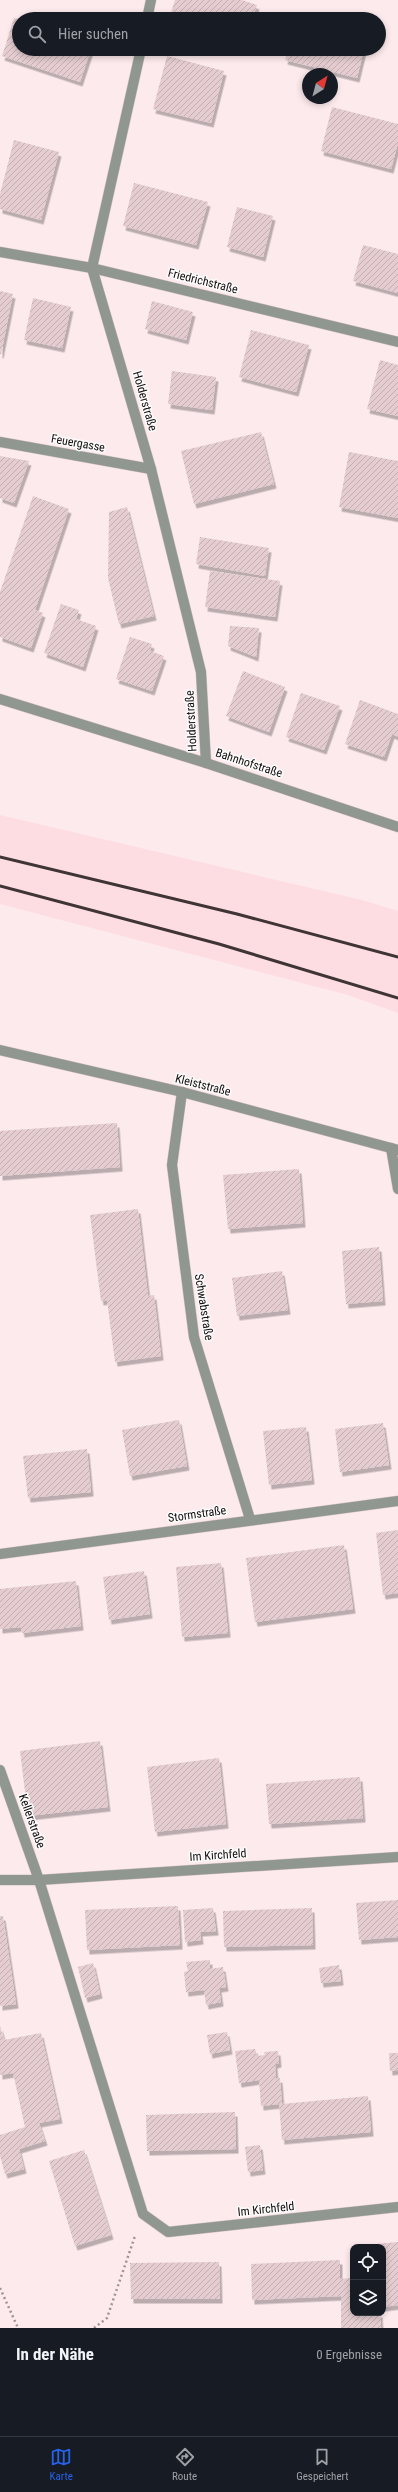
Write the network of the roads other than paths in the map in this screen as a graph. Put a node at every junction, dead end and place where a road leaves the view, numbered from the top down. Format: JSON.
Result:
{"nodes":[{"id":1,"x":152,"y":0,"type":"edge"},
{"id":2,"x":149,"y":12,"type":"edge"},
{"id":3,"x":139,"y":56,"type":"edge"},
{"id":4,"x":0,"y":252,"type":"edge"},
{"id":5,"x":92,"y":268,"type":"junction"},
{"id":6,"x":398,"y":342,"type":"edge"},
{"id":7,"x":0,"y":442,"type":"edge"},
{"id":8,"x":151,"y":469,"type":"junction"},
{"id":9,"x":0,"y":699,"type":"edge"},
{"id":10,"x":206,"y":763,"type":"junction"},
{"id":11,"x":398,"y":827,"type":"edge"},
{"id":12,"x":0,"y":1050,"type":"edge"},
{"id":13,"x":182,"y":1092,"type":"junction"},
{"id":14,"x":394,"y":1149,"type":"edge"},
{"id":15,"x":398,"y":1189,"type":"edge"},
{"id":16,"x":398,"y":1501,"type":"edge"},
{"id":17,"x":250,"y":1520,"type":"junction"},
{"id":18,"x":0,"y":1554,"type":"edge"},
{"id":19,"x":0,"y":1770,"type":"edge"},
{"id":20,"x":398,"y":1857,"type":"edge"},
{"id":21,"x":0,"y":1880,"type":"edge"},
{"id":22,"x":39,"y":1880,"type":"junction"},
{"id":23,"x":398,"y":2207,"type":"edge"}],
"edges":[{"from":1,"to":2,"type":"street"},
{"from":3,"to":5,"type":"street","name":"Holderstraße"},
{"from":4,"to":5,"type":"street","name":"Friedrichstraße"},
{"from":5,"to":6,"type":"street","name":"Friedrichstraße"},
{"from":5,"to":8,"type":"street","name":"Holderstraße"},
{"from":7,"to":8,"type":"street","name":"Feuergasse"},
{"from":8,"to":10,"type":"street","name":"Holderstraße"},
{"from":9,"to":10,"type":"street","name":"Bahnhofstraße"},
{"from":10,"to":11,"type":"street","name":"Bahnhofstraße"},
{"from":12,"to":13,"type":"street","name":"Kleiststraße"},
{"from":13,"to":14,"type":"street","name":"Kleiststraße"},
{"from":13,"to":17,"type":"street","name":"Schwabstraße"},
{"from":14,"to":15,"type":"street"},
{"from":16,"to":17,"type":"street","name":"Stormstraße"},
{"from":17,"to":18,"type":"street","name":"Stormstraße"},
{"from":19,"to":22,"type":"street","name":"Kellerstraße"},
{"from":20,"to":22,"type":"street","name":"Im Kirchfeld"},
{"from":21,"to":22,"type":"street","name":"Im Kirchfeld"},
{"from":22,"to":23,"type":"street","name":"Im Kirchfeld"}]}
